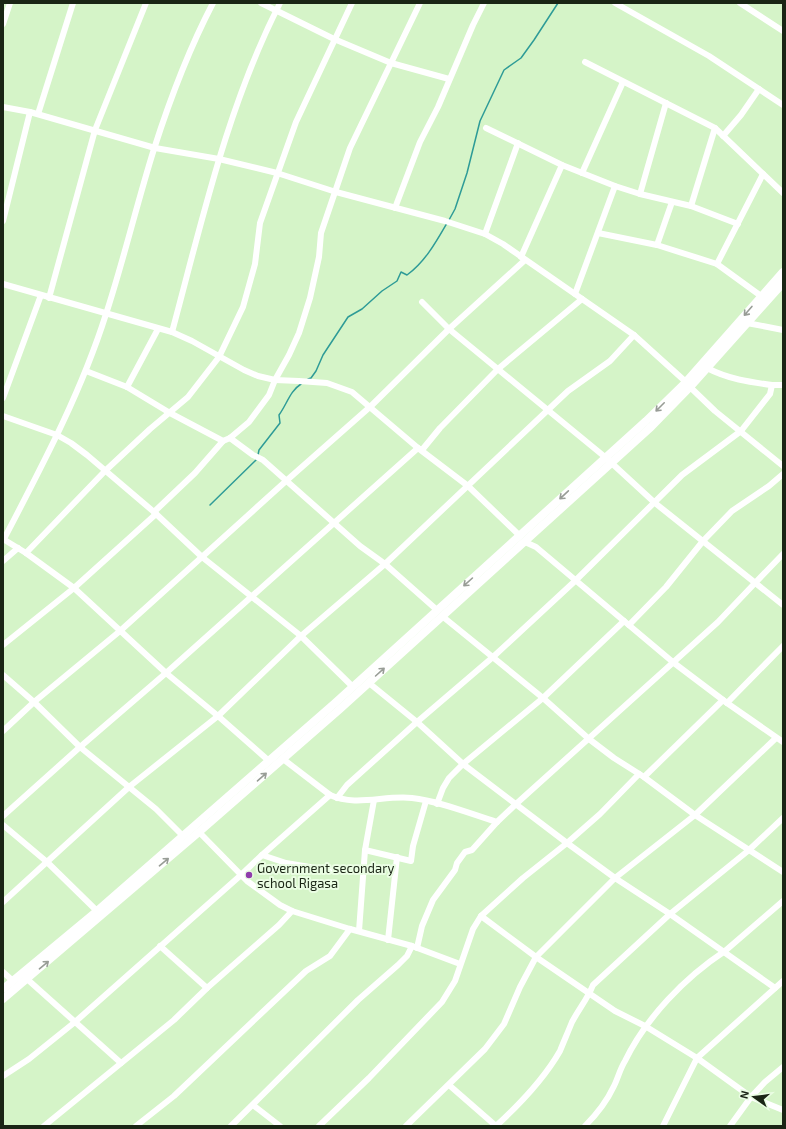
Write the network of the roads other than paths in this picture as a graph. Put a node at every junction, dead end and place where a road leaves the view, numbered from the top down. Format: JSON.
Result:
{"nodes":[{"id":1,"x":10,"y":3,"type":"edge"},
{"id":2,"x":73,"y":3,"type":"edge"},
{"id":3,"x":146,"y":3,"type":"edge"},
{"id":4,"x":213,"y":3,"type":"edge"},
{"id":5,"x":261,"y":3,"type":"edge"},
{"id":6,"x":280,"y":3,"type":"edge"},
{"id":7,"x":352,"y":3,"type":"edge"},
{"id":8,"x":420,"y":3,"type":"edge"},
{"id":9,"x":484,"y":3,"type":"edge"},
{"id":10,"x":615,"y":3,"type":"edge"},
{"id":11,"x":740,"y":3,"type":"edge"},
{"id":12,"x":276,"y":11,"type":"junction"},
{"id":13,"x":3,"y":24,"type":"edge"},
{"id":14,"x":783,"y":31,"type":"edge"},
{"id":15,"x":334,"y":39,"type":"junction"},
{"id":16,"x":585,"y":62,"type":"dead end"},
{"id":17,"x":391,"y":63,"type":"junction"},
{"id":18,"x":449,"y":79,"type":"junction"},
{"id":19,"x":623,"y":82,"type":"junction"},
{"id":20,"x":759,"y":89,"type":"junction"},
{"id":21,"x":666,"y":103,"type":"junction"},
{"id":22,"x":783,"y":106,"type":"edge"},
{"id":23,"x":3,"y":107,"type":"edge"},
{"id":24,"x":30,"y":112,"type":"junction"},
{"id":25,"x":38,"y":114,"type":"junction"},
{"id":26,"x":486,"y":128,"type":"dead end"},
{"id":27,"x":715,"y":128,"type":"junction"},
{"id":28,"x":96,"y":130,"type":"junction"},
{"id":29,"x":723,"y":136,"type":"junction"},
{"id":30,"x":518,"y":143,"type":"junction"},
{"id":31,"x":155,"y":148,"type":"junction"},
{"id":32,"x":219,"y":159,"type":"junction"},
{"id":33,"x":562,"y":165,"type":"junction"},
{"id":34,"x":277,"y":173,"type":"junction"},
{"id":35,"x":582,"y":173,"type":"junction"},
{"id":36,"x":763,"y":174,"type":"junction"},
{"id":37,"x":615,"y":186,"type":"junction"},
{"id":38,"x":336,"y":192,"type":"junction"},
{"id":39,"x":783,"y":193,"type":"edge"},
{"id":40,"x":640,"y":194,"type":"junction"},
{"id":41,"x":672,"y":202,"type":"junction"},
{"id":42,"x":692,"y":206,"type":"junction"},
{"id":43,"x":395,"y":208,"type":"junction"},
{"id":44,"x":3,"y":221,"type":"edge"},
{"id":45,"x":738,"y":224,"type":"junction"},
{"id":46,"x":598,"y":233,"type":"junction"},
{"id":47,"x":485,"y":234,"type":"junction"},
{"id":48,"x":657,"y":246,"type":"junction"},
{"id":49,"x":523,"y":258,"type":"junction"},
{"id":50,"x":717,"y":264,"type":"junction"},
{"id":51,"x":783,"y":272,"type":"edge"},
{"id":52,"x":783,"y":283,"type":"edge"},
{"id":53,"x":3,"y":284,"type":"edge"},
{"id":54,"x":575,"y":294,"type":"junction"},
{"id":55,"x":41,"y":295,"type":"junction"},
{"id":56,"x":761,"y":296,"type":"junction"},
{"id":57,"x":49,"y":298,"type":"junction"},
{"id":58,"x":582,"y":299,"type":"junction"},
{"id":59,"x":422,"y":302,"type":"dead end"},
{"id":60,"x":106,"y":314,"type":"junction"},
{"id":61,"x":747,"y":323,"type":"junction"},
{"id":62,"x":158,"y":329,"type":"junction"},
{"id":63,"x":449,"y":329,"type":"junction"},
{"id":64,"x":783,"y":330,"type":"edge"},
{"id":65,"x":172,"y":332,"type":"junction"},
{"id":66,"x":634,"y":335,"type":"junction"},
{"id":67,"x":728,"y":339,"type":"junction"},
{"id":68,"x":219,"y":357,"type":"junction"},
{"id":69,"x":707,"y":368,"type":"junction"},
{"id":70,"x":498,"y":369,"type":"junction"},
{"id":71,"x":86,"y":371,"type":"junction"},
{"id":72,"x":275,"y":380,"type":"junction"},
{"id":73,"x":688,"y":384,"type":"junction"},
{"id":74,"x":772,"y":385,"type":"junction"},
{"id":75,"x":783,"y":385,"type":"edge"},
{"id":76,"x":127,"y":387,"type":"junction"},
{"id":77,"x":3,"y":398,"type":"edge"},
{"id":78,"x":371,"y":406,"type":"junction"},
{"id":79,"x":549,"y":410,"type":"junction"},
{"id":80,"x":170,"y":413,"type":"junction"},
{"id":81,"x":3,"y":416,"type":"edge"},
{"id":82,"x":741,"y":431,"type":"junction"},
{"id":83,"x":58,"y":435,"type":"junction"},
{"id":84,"x":230,"y":438,"type":"junction"},
{"id":85,"x":223,"y":441,"type":"junction"},
{"id":86,"x":420,"y":449,"type":"junction"},
{"id":87,"x":608,"y":460,"type":"junction"},
{"id":88,"x":783,"y":466,"type":"edge"},
{"id":89,"x":105,"y":471,"type":"junction"},
{"id":90,"x":783,"y":474,"type":"edge"},
{"id":91,"x":286,"y":481,"type":"junction"},
{"id":92,"x":468,"y":486,"type":"junction"},
{"id":93,"x":655,"y":503,"type":"junction"},
{"id":94,"x":155,"y":513,"type":"junction"},
{"id":95,"x":335,"y":523,"type":"junction"},
{"id":96,"x":4,"y":539,"type":"edge"},
{"id":97,"x":522,"y":539,"type":"junction"},
{"id":98,"x":703,"y":541,"type":"junction"},
{"id":99,"x":18,"y":548,"type":"junction"},
{"id":100,"x":26,"y":552,"type":"junction"},
{"id":101,"x":783,"y":554,"type":"edge"},
{"id":102,"x":202,"y":557,"type":"junction"},
{"id":103,"x":3,"y":561,"type":"edge"},
{"id":104,"x":385,"y":564,"type":"junction"},
{"id":105,"x":575,"y":581,"type":"junction"},
{"id":106,"x":755,"y":583,"type":"junction"},
{"id":107,"x":74,"y":588,"type":"junction"},
{"id":108,"x":250,"y":597,"type":"junction"},
{"id":109,"x":783,"y":605,"type":"edge"},
{"id":110,"x":440,"y":613,"type":"junction"},
{"id":111,"x":627,"y":623,"type":"junction"},
{"id":112,"x":120,"y":631,"type":"junction"},
{"id":113,"x":301,"y":636,"type":"junction"},
{"id":114,"x":3,"y":645,"type":"edge"},
{"id":115,"x":783,"y":646,"type":"edge"},
{"id":116,"x":493,"y":657,"type":"junction"},
{"id":117,"x":674,"y":663,"type":"junction"},
{"id":118,"x":166,"y":673,"type":"junction"},
{"id":119,"x":3,"y":675,"type":"edge"},
{"id":120,"x":369,"y":683,"type":"junction"},
{"id":121,"x":353,"y":687,"type":"junction"},
{"id":122,"x":543,"y":698,"type":"junction"},
{"id":123,"x":34,"y":702,"type":"junction"},
{"id":124,"x":725,"y":702,"type":"junction"},
{"id":125,"x":218,"y":716,"type":"junction"},
{"id":126,"x":417,"y":722,"type":"junction"},
{"id":127,"x":3,"y":731,"type":"edge"},
{"id":128,"x":589,"y":739,"type":"junction"},
{"id":129,"x":781,"y":740,"type":"edge"},
{"id":130,"x":80,"y":746,"type":"junction"},
{"id":131,"x":283,"y":759,"type":"junction"},
{"id":132,"x":268,"y":761,"type":"junction"},
{"id":133,"x":463,"y":764,"type":"junction"},
{"id":134,"x":642,"y":776,"type":"junction"},
{"id":135,"x":129,"y":787,"type":"junction"},
{"id":136,"x":330,"y":795,"type":"junction"},
{"id":137,"x":337,"y":798,"type":"junction"},
{"id":138,"x":374,"y":800,"type":"junction"},
{"id":139,"x":426,"y":800,"type":"junction"},
{"id":140,"x":437,"y":804,"type":"junction"},
{"id":141,"x":516,"y":804,"type":"junction"},
{"id":142,"x":695,"y":815,"type":"junction"},
{"id":143,"x":3,"y":816,"type":"edge"},
{"id":144,"x":783,"y":818,"type":"edge"},
{"id":145,"x":497,"y":822,"type":"junction"},
{"id":146,"x":3,"y":825,"type":"edge"},
{"id":147,"x":199,"y":832,"type":"junction"},
{"id":148,"x":183,"y":836,"type":"junction"},
{"id":149,"x":567,"y":843,"type":"junction"},
{"id":150,"x":366,"y":850,"type":"junction"},
{"id":151,"x":749,"y":850,"type":"junction"},
{"id":152,"x":262,"y":855,"type":"junction"},
{"id":153,"x":397,"y":857,"type":"junction"},
{"id":154,"x":46,"y":862,"type":"junction"},
{"id":155,"x":333,"y":871,"type":"dead end"},
{"id":156,"x":783,"y":872,"type":"edge"},
{"id":157,"x":241,"y":875,"type":"junction"},
{"id":158,"x":615,"y":878,"type":"junction"},
{"id":159,"x":783,"y":901,"type":"edge"},
{"id":160,"x":3,"y":902,"type":"edge"},
{"id":161,"x":97,"y":910,"type":"junction"},
{"id":162,"x":292,"y":911,"type":"junction"},
{"id":163,"x":670,"y":914,"type":"junction"},
{"id":164,"x":481,"y":916,"type":"junction"},
{"id":165,"x":350,"y":929,"type":"junction"},
{"id":166,"x":359,"y":931,"type":"junction"},
{"id":167,"x":388,"y":940,"type":"junction"},
{"id":168,"x":160,"y":946,"type":"junction"},
{"id":169,"x":415,"y":947,"type":"junction"},
{"id":170,"x":725,"y":952,"type":"junction"},
{"id":171,"x":536,"y":956,"type":"junction"},
{"id":172,"x":460,"y":964,"type":"junction"},
{"id":173,"x":3,"y":972,"type":"edge"},
{"id":174,"x":27,"y":979,"type":"junction"},
{"id":175,"x":783,"y":980,"type":"edge"},
{"id":176,"x":13,"y":981,"type":"junction"},
{"id":177,"x":207,"y":988,"type":"junction"},
{"id":178,"x":775,"y":988,"type":"junction"},
{"id":179,"x":3,"y":989,"type":"edge"},
{"id":180,"x":590,"y":994,"type":"junction"},
{"id":181,"x":3,"y":999,"type":"edge"},
{"id":182,"x":75,"y":1022,"type":"junction"},
{"id":183,"x":645,"y":1026,"type":"junction"},
{"id":184,"x":697,"y":1058,"type":"junction"},
{"id":185,"x":121,"y":1064,"type":"junction"},
{"id":186,"x":783,"y":1067,"type":"edge"},
{"id":187,"x":3,"y":1076,"type":"edge"},
{"id":188,"x":449,"y":1085,"type":"junction"},
{"id":189,"x":751,"y":1097,"type":"junction"},
{"id":190,"x":253,"y":1105,"type":"junction"},
{"id":191,"x":783,"y":1110,"type":"edge"},
{"id":192,"x":499,"y":1125,"type":"edge"},
{"id":193,"x":44,"y":1126,"type":"edge"},
{"id":194,"x":136,"y":1126,"type":"edge"},
{"id":195,"x":232,"y":1126,"type":"edge"},
{"id":196,"x":280,"y":1126,"type":"edge"},
{"id":197,"x":319,"y":1126,"type":"edge"},
{"id":198,"x":406,"y":1126,"type":"edge"},
{"id":199,"x":585,"y":1126,"type":"edge"},
{"id":200,"x":663,"y":1126,"type":"edge"},
{"id":201,"x":730,"y":1126,"type":"edge"}],
"edges":[{"from":1,"to":13,"type":"street"},
{"from":2,"to":25,"type":"street"},
{"from":3,"to":28,"type":"street"},
{"from":4,"to":31,"type":"street"},
{"from":5,"to":12,"type":"street"},
{"from":6,"to":12,"type":"street"},
{"from":7,"to":15,"type":"street"},
{"from":8,"to":17,"type":"street"},
{"from":9,"to":18,"type":"street"},
{"from":10,"to":20,"type":"street"},
{"from":11,"to":14,"type":"street"},
{"from":12,"to":15,"type":"street"},
{"from":12,"to":32,"type":"street"},
{"from":15,"to":17,"type":"street"},
{"from":15,"to":34,"type":"street"},
{"from":16,"to":19,"type":"street"},
{"from":17,"to":18,"type":"street"},
{"from":17,"to":38,"type":"street"},
{"from":18,"to":43,"type":"street"},
{"from":19,"to":21,"type":"street"},
{"from":19,"to":35,"type":"street"},
{"from":20,"to":22,"type":"street"},
{"from":20,"to":29,"type":"street"},
{"from":21,"to":27,"type":"street"},
{"from":21,"to":40,"type":"street"},
{"from":23,"to":24,"type":"street"},
{"from":24,"to":25,"type":"street"},
{"from":24,"to":44,"type":"street"},
{"from":25,"to":28,"type":"street"},
{"from":26,"to":30,"type":"street"},
{"from":27,"to":29,"type":"street"},
{"from":27,"to":42,"type":"street"},
{"from":28,"to":31,"type":"street"},
{"from":28,"to":57,"type":"street"},
{"from":29,"to":36,"type":"street"},
{"from":30,"to":33,"type":"street"},
{"from":30,"to":47,"type":"street"},
{"from":31,"to":32,"type":"street"},
{"from":31,"to":60,"type":"street"},
{"from":32,"to":34,"type":"street"},
{"from":32,"to":65,"type":"street"},
{"from":33,"to":35,"type":"street"},
{"from":33,"to":49,"type":"street"},
{"from":34,"to":38,"type":"street"},
{"from":34,"to":68,"type":"street"},
{"from":35,"to":37,"type":"street"},
{"from":36,"to":39,"type":"street"},
{"from":36,"to":45,"type":"street"},
{"from":37,"to":40,"type":"street"},
{"from":37,"to":46,"type":"street"},
{"from":38,"to":43,"type":"street"},
{"from":38,"to":72,"type":"street"},
{"from":40,"to":41,"type":"street"},
{"from":41,"to":42,"type":"street"},
{"from":41,"to":48,"type":"street"},
{"from":42,"to":45,"type":"street"},
{"from":43,"to":47,"type":"street"},
{"from":45,"to":50,"type":"street"},
{"from":46,"to":48,"type":"street"},
{"from":46,"to":54,"type":"street"},
{"from":47,"to":49,"type":"street"},
{"from":48,"to":50,"type":"street"},
{"from":49,"to":54,"type":"street"},
{"from":49,"to":63,"type":"street"},
{"from":50,"to":56,"type":"street"},
{"from":51,"to":56,"type":"main road"},
{"from":52,"to":61,"type":"main road"},
{"from":53,"to":55,"type":"street"},
{"from":54,"to":58,"type":"street"},
{"from":55,"to":57,"type":"street"},
{"from":55,"to":77,"type":"street"},
{"from":56,"to":67,"type":"main road","one_way":true},
{"from":57,"to":60,"type":"street"},
{"from":58,"to":66,"type":"street"},
{"from":58,"to":70,"type":"street"},
{"from":59,"to":63,"type":"street"},
{"from":60,"to":62,"type":"street"},
{"from":60,"to":71,"type":"street"},
{"from":61,"to":64,"type":"street"},
{"from":61,"to":67,"type":"main road"},
{"from":62,"to":65,"type":"street"},
{"from":62,"to":76,"type":"street"},
{"from":63,"to":70,"type":"street"},
{"from":63,"to":78,"type":"street"},
{"from":65,"to":68,"type":"street"},
{"from":66,"to":73,"type":"street"},
{"from":66,"to":79,"type":"street"},
{"from":67,"to":69,"type":"main road"},
{"from":67,"to":73,"type":"main road"},
{"from":68,"to":72,"type":"street"},
{"from":68,"to":80,"type":"street"},
{"from":69,"to":73,"type":"main road"},
{"from":69,"to":74,"type":"street"},
{"from":70,"to":79,"type":"street"},
{"from":70,"to":86,"type":"street"},
{"from":71,"to":76,"type":"street"},
{"from":71,"to":83,"type":"street"},
{"from":72,"to":78,"type":"street"},
{"from":72,"to":84,"type":"street"},
{"from":73,"to":82,"type":"street"},
{"from":73,"to":87,"type":"main road"},
{"from":74,"to":75,"type":"street"},
{"from":74,"to":82,"type":"street"},
{"from":76,"to":80,"type":"street"},
{"from":78,"to":86,"type":"street"},
{"from":78,"to":91,"type":"street"},
{"from":79,"to":87,"type":"street"},
{"from":79,"to":92,"type":"street"},
{"from":80,"to":85,"type":"street"},
{"from":80,"to":89,"type":"street"},
{"from":81,"to":83,"type":"street"},
{"from":82,"to":88,"type":"street"},
{"from":82,"to":93,"type":"street"},
{"from":83,"to":89,"type":"street"},
{"from":83,"to":96,"type":"street"},
{"from":84,"to":85,"type":"street"},
{"from":84,"to":91,"type":"street"},
{"from":85,"to":94,"type":"street"},
{"from":86,"to":92,"type":"street"},
{"from":86,"to":95,"type":"street"},
{"from":87,"to":93,"type":"street"},
{"from":87,"to":97,"type":"main road"},
{"from":89,"to":94,"type":"street"},
{"from":89,"to":100,"type":"street"},
{"from":90,"to":98,"type":"street"},
{"from":91,"to":95,"type":"street"},
{"from":91,"to":102,"type":"street"},
{"from":92,"to":97,"type":"street"},
{"from":92,"to":104,"type":"street"},
{"from":93,"to":98,"type":"street"},
{"from":93,"to":105,"type":"street"},
{"from":94,"to":102,"type":"street"},
{"from":94,"to":107,"type":"street"},
{"from":95,"to":104,"type":"street"},
{"from":95,"to":108,"type":"street"},
{"from":96,"to":99,"type":"street"},
{"from":97,"to":105,"type":"street"},
{"from":97,"to":110,"type":"main road"},
{"from":98,"to":106,"type":"street"},
{"from":98,"to":111,"type":"street"},
{"from":99,"to":100,"type":"street"},
{"from":99,"to":103,"type":"street"},
{"from":100,"to":107,"type":"street"},
{"from":101,"to":106,"type":"street"},
{"from":102,"to":108,"type":"street"},
{"from":102,"to":112,"type":"street"},
{"from":104,"to":110,"type":"street"},
{"from":104,"to":113,"type":"street"},
{"from":105,"to":111,"type":"street"},
{"from":105,"to":116,"type":"street"},
{"from":106,"to":109,"type":"street"},
{"from":106,"to":117,"type":"street"},
{"from":107,"to":112,"type":"street"},
{"from":107,"to":114,"type":"street"},
{"from":108,"to":113,"type":"street"},
{"from":108,"to":118,"type":"street"},
{"from":110,"to":116,"type":"street"},
{"from":120,"to":110,"type":"main road","one_way":true},
{"from":110,"to":121,"type":"main road"},
{"from":111,"to":117,"type":"street"},
{"from":111,"to":122,"type":"street"},
{"from":112,"to":118,"type":"street"},
{"from":112,"to":123,"type":"street"},
{"from":113,"to":121,"type":"street"},
{"from":113,"to":125,"type":"street"},
{"from":115,"to":124,"type":"street"},
{"from":116,"to":122,"type":"street"},
{"from":116,"to":126,"type":"street"},
{"from":117,"to":124,"type":"street"},
{"from":117,"to":128,"type":"street"},
{"from":118,"to":125,"type":"street"},
{"from":118,"to":130,"type":"street"},
{"from":119,"to":123,"type":"street"},
{"from":120,"to":126,"type":"street"},
{"from":120,"to":131,"type":"main road"},
{"from":121,"to":132,"type":"main road"},
{"from":122,"to":128,"type":"street"},
{"from":122,"to":133,"type":"street"},
{"from":123,"to":127,"type":"street"},
{"from":123,"to":130,"type":"street"},
{"from":124,"to":129,"type":"street"},
{"from":124,"to":134,"type":"street"},
{"from":125,"to":132,"type":"street"},
{"from":125,"to":135,"type":"street"},
{"from":126,"to":133,"type":"street"},
{"from":126,"to":137,"type":"street"},
{"from":128,"to":134,"type":"street"},
{"from":128,"to":141,"type":"street"},
{"from":129,"to":142,"type":"street"},
{"from":130,"to":135,"type":"street"},
{"from":130,"to":143,"type":"street"},
{"from":131,"to":136,"type":"street"},
{"from":147,"to":131,"type":"main road","one_way":true},
{"from":132,"to":148,"type":"main road"},
{"from":133,"to":140,"type":"street"},
{"from":133,"to":141,"type":"street"},
{"from":134,"to":142,"type":"street"},
{"from":134,"to":149,"type":"street"},
{"from":135,"to":148,"type":"street"},
{"from":135,"to":154,"type":"street"},
{"from":136,"to":137,"type":"street"},
{"from":136,"to":152,"type":"street"},
{"from":137,"to":138,"type":"street"},
{"from":138,"to":139,"type":"street"},
{"from":138,"to":150,"type":"street"},
{"from":139,"to":140,"type":"street"},
{"from":139,"to":153,"type":"street"},
{"from":140,"to":145,"type":"street"},
{"from":141,"to":145,"type":"street"},
{"from":141,"to":149,"type":"street"},
{"from":142,"to":151,"type":"street"},
{"from":142,"to":158,"type":"street"},
{"from":144,"to":151,"type":"street"},
{"from":145,"to":169,"type":"street"},
{"from":146,"to":154,"type":"street"},
{"from":147,"to":157,"type":"street"},
{"from":174,"to":147,"type":"main road","one_way":true},
{"from":148,"to":161,"type":"main road"},
{"from":149,"to":158,"type":"street"},
{"from":149,"to":164,"type":"street"},
{"from":150,"to":153,"type":"street"},
{"from":150,"to":166,"type":"street"},
{"from":151,"to":156,"type":"street"},
{"from":151,"to":163,"type":"street"},
{"from":152,"to":155,"type":"street"},
{"from":152,"to":157,"type":"street"},
{"from":153,"to":167,"type":"street"},
{"from":154,"to":160,"type":"street"},
{"from":154,"to":161,"type":"street"},
{"from":157,"to":162,"type":"street"},
{"from":157,"to":168,"type":"street"},
{"from":158,"to":163,"type":"street"},
{"from":158,"to":171,"type":"street"},
{"from":159,"to":170,"type":"street"},
{"from":161,"to":176,"type":"main road"},
{"from":162,"to":165,"type":"street"},
{"from":162,"to":177,"type":"street"},
{"from":163,"to":170,"type":"street"},
{"from":163,"to":180,"type":"street"},
{"from":164,"to":171,"type":"street"},
{"from":164,"to":172,"type":"street"},
{"from":165,"to":166,"type":"street"},
{"from":165,"to":194,"type":"street"},
{"from":166,"to":167,"type":"street"},
{"from":167,"to":169,"type":"street"},
{"from":168,"to":177,"type":"street"},
{"from":168,"to":182,"type":"street"},
{"from":169,"to":172,"type":"street"},
{"from":169,"to":190,"type":"street"},
{"from":170,"to":178,"type":"street"},
{"from":170,"to":183,"type":"street"},
{"from":171,"to":180,"type":"street"},
{"from":171,"to":188,"type":"street"},
{"from":172,"to":197,"type":"street"},
{"from":173,"to":176,"type":"street"},
{"from":174,"to":181,"type":"main road"},
{"from":174,"to":182,"type":"street"},
{"from":175,"to":178,"type":"street"},
{"from":176,"to":179,"type":"main road"},
{"from":177,"to":185,"type":"street"},
{"from":178,"to":184,"type":"street"},
{"from":180,"to":183,"type":"street"},
{"from":180,"to":192,"type":"street"},
{"from":182,"to":185,"type":"street"},
{"from":182,"to":187,"type":"street"},
{"from":183,"to":184,"type":"street"},
{"from":183,"to":199,"type":"street"},
{"from":184,"to":189,"type":"street"},
{"from":184,"to":200,"type":"street"},
{"from":185,"to":193,"type":"street"},
{"from":186,"to":189,"type":"street"},
{"from":188,"to":192,"type":"street"},
{"from":188,"to":198,"type":"street"},
{"from":189,"to":191,"type":"street"},
{"from":189,"to":201,"type":"street"},
{"from":190,"to":195,"type":"street"},
{"from":190,"to":196,"type":"street"}]}
